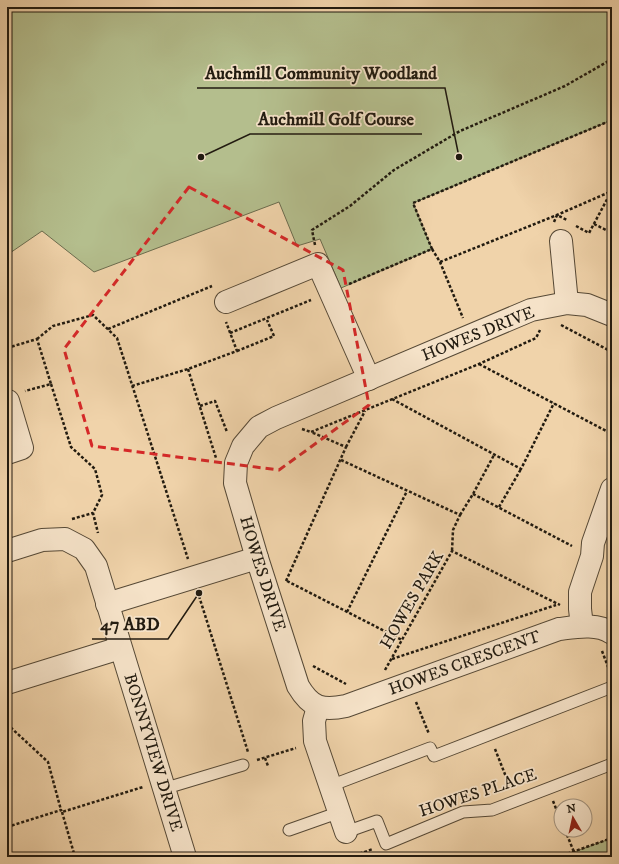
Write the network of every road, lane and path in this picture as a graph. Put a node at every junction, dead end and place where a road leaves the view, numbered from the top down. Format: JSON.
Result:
{"nodes":[{"id":1,"x":612,"y":60,"type":"edge"},
{"id":2,"x":612,"y":120,"type":"edge"},
{"id":3,"x":612,"y":191,"type":"edge"},
{"id":4,"x":557,"y":215,"type":"junction"},
{"id":5,"x":594,"y":224,"type":"junction"},
{"id":6,"x":612,"y":233,"type":"edge"},
{"id":7,"x":561,"y":241,"type":"joint"},
{"id":8,"x":432,"y":249,"type":"junction"},
{"id":9,"x":440,"y":262,"type":"junction"},
{"id":10,"x":318,"y":264,"type":"junction"},
{"id":11,"x":330,"y":293,"type":"junction"},
{"id":12,"x":567,"y":303,"type":"junction"},
{"id":13,"x":222,"y":304,"type":"junction"},
{"id":14,"x":531,"y":310,"type":"junction"},
{"id":15,"x":612,"y":315,"type":"edge"},
{"id":16,"x":267,"y":319,"type":"junction"},
{"id":17,"x":560,"y":325,"type":"dead end"},
{"id":18,"x":108,"y":329,"type":"junction"},
{"id":19,"x":230,"y":333,"type":"junction"},
{"id":20,"x":470,"y":336,"type":"junction"},
{"id":21,"x":37,"y":339,"type":"junction"},
{"id":22,"x":7,"y":348,"type":"edge"},
{"id":23,"x":237,"y":351,"type":"junction"},
{"id":24,"x":612,"y":352,"type":"edge"},
{"id":25,"x":479,"y":364,"type":"junction"},
{"id":26,"x":188,"y":369,"type":"junction"},
{"id":27,"x":369,"y":379,"type":"junction"},
{"id":28,"x":51,"y":384,"type":"junction"},
{"id":29,"x":132,"y":386,"type":"junction"},
{"id":30,"x":15,"y":396,"type":"edge"},
{"id":31,"x":392,"y":399,"type":"junction"},
{"id":32,"x":554,"y":403,"type":"junction"},
{"id":33,"x":200,"y":406,"type":"junction"},
{"id":34,"x":365,"y":410,"type":"junction"},
{"id":35,"x":612,"y":434,"type":"edge"},
{"id":36,"x":243,"y":446,"type":"junction"},
{"id":37,"x":346,"y":447,"type":"junction"},
{"id":38,"x":7,"y":453,"type":"edge"},
{"id":39,"x":494,"y":454,"type":"junction"},
{"id":40,"x":340,"y":460,"type":"junction"},
{"id":41,"x":521,"y":469,"type":"junction"},
{"id":42,"x":235,"y":483,"type":"junction"},
{"id":43,"x":612,"y":489,"type":"edge"},
{"id":44,"x":407,"y":491,"type":"junction"},
{"id":45,"x":473,"y":494,"type":"junction"},
{"id":46,"x":499,"y":507,"type":"junction"},
{"id":47,"x":460,"y":515,"type":"junction"},
{"id":48,"x":99,"y":536,"type":"dead end"},
{"id":49,"x":7,"y":551,"type":"edge"},
{"id":50,"x":452,"y":551,"type":"junction"},
{"id":51,"x":592,"y":556,"type":"junction"},
{"id":52,"x":257,"y":558,"type":"junction"},
{"id":53,"x":194,"y":578,"type":"junction"},
{"id":54,"x":287,"y":581,"type":"junction"},
{"id":55,"x":107,"y":604,"type":"junction"},
{"id":56,"x":557,"y":604,"type":"junction"},
{"id":57,"x":274,"y":609,"type":"junction"},
{"id":58,"x":348,"y":612,"type":"junction"},
{"id":59,"x":581,"y":618,"type":"junction"},
{"id":60,"x":612,"y":633,"type":"edge"},
{"id":61,"x":402,"y":640,"type":"junction"},
{"id":62,"x":120,"y":648,"type":"junction"},
{"id":63,"x":287,"y":650,"type":"junction"},
{"id":64,"x":391,"y":659,"type":"junction"},
{"id":65,"x":7,"y":683,"type":"edge"},
{"id":66,"x":408,"y":683,"type":"junction"},
{"id":67,"x":612,"y":687,"type":"edge"},
{"id":68,"x":370,"y":698,"type":"junction"},
{"id":69,"x":318,"y":707,"type":"junction"},
{"id":70,"x":7,"y":724,"type":"edge"},
{"id":71,"x":489,"y":734,"type":"junction"},
{"id":72,"x":316,"y":741,"type":"junction"},
{"id":73,"x":430,"y":748,"type":"junction"},
{"id":74,"x":249,"y":755,"type":"dead end"},
{"id":75,"x":265,"y":758,"type":"junction"},
{"id":76,"x":247,"y":764,"type":"joint"},
{"id":77,"x":612,"y":764,"type":"edge"},
{"id":78,"x":268,"y":766,"type":"dead end"},
{"id":79,"x":162,"y":785,"type":"junction"},
{"id":80,"x":330,"y":786,"type":"junction"},
{"id":81,"x":547,"y":788,"type":"junction"},
{"id":82,"x":515,"y":800,"type":"junction"},
{"id":83,"x":553,"y":802,"type":"edge"},
{"id":84,"x":61,"y":811,"type":"junction"},
{"id":85,"x":343,"y":822,"type":"junction"},
{"id":86,"x":7,"y":827,"type":"edge"},
{"id":87,"x":289,"y":830,"type":"dead end"},
{"id":88,"x":568,"y":838,"type":"edge"},
{"id":89,"x":612,"y":838,"type":"edge"},
{"id":90,"x":386,"y":844,"type":"junction"},
{"id":91,"x":574,"y":852,"type":"junction"},
{"id":92,"x":566,"y":856,"type":"edge"},
{"id":93,"x":75,"y":857,"type":"edge"},
{"id":94,"x":185,"y":857,"type":"edge"},
{"id":95,"x":350,"y":857,"type":"edge"},
{"id":96,"x":558,"y":857,"type":"edge"}],
"edges":[{"from":1,"to":10,"type":"path"},
{"from":2,"to":8,"type":"path"},
{"from":3,"to":4,"type":"path"},
{"from":3,"to":5,"type":"path"},
{"from":4,"to":5,"type":"path"},
{"from":4,"to":7,"type":"path"},
{"from":4,"to":9,"type":"path"},
{"from":5,"to":6,"type":"path"},
{"from":7,"to":12,"type":"street"},
{"from":8,"to":9,"type":"path"},
{"from":8,"to":11,"type":"path"},
{"from":9,"to":20,"type":"path"},
{"from":10,"to":11,"type":"street"},
{"from":10,"to":13,"type":"street"},
{"from":11,"to":16,"type":"path"},
{"from":11,"to":27,"type":"street"},
{"from":12,"to":14,"type":"street","name":"HOWES DRIVE"},
{"from":12,"to":15,"type":"street","name":"HOWES DRIVE"},
{"from":13,"to":18,"type":"path"},
{"from":13,"to":19,"type":"path"},
{"from":14,"to":20,"type":"street","name":"HOWES DRIVE"},
{"from":14,"to":25,"type":"path"},
{"from":16,"to":19,"type":"path"},
{"from":16,"to":23,"type":"path"},
{"from":17,"to":24,"type":"path"},
{"from":18,"to":21,"type":"path"},
{"from":18,"to":29,"type":"path"},
{"from":19,"to":23,"type":"path"},
{"from":20,"to":27,"type":"street","name":"HOWES DRIVE"},
{"from":21,"to":22,"type":"path"},
{"from":21,"to":28,"type":"path"},
{"from":23,"to":26,"type":"path"},
{"from":25,"to":31,"type":"path"},
{"from":25,"to":32,"type":"path"},
{"from":26,"to":29,"type":"path"},
{"from":26,"to":33,"type":"path"},
{"from":27,"to":36,"type":"street","name":"HOWES DRIVE"},
{"from":28,"to":30,"type":"path"},
{"from":28,"to":48,"type":"path"},
{"from":29,"to":53,"type":"path"},
{"from":30,"to":38,"type":"street"},
{"from":31,"to":34,"type":"path"},
{"from":31,"to":39,"type":"path"},
{"from":32,"to":35,"type":"path"},
{"from":32,"to":41,"type":"path"},
{"from":33,"to":36,"type":"path"},
{"from":33,"to":42,"type":"path"},
{"from":34,"to":37,"type":"path"},
{"from":34,"to":37,"type":"path"},
{"from":36,"to":42,"type":"street","name":"HOWES DRIVE"},
{"from":37,"to":40,"type":"path"},
{"from":39,"to":41,"type":"path"},
{"from":39,"to":45,"type":"path"},
{"from":40,"to":44,"type":"path"},
{"from":40,"to":54,"type":"path"},
{"from":41,"to":46,"type":"path"},
{"from":42,"to":52,"type":"street","name":"HOWES DRIVE"},
{"from":43,"to":51,"type":"street"},
{"from":44,"to":47,"type":"path"},
{"from":44,"to":58,"type":"path"},
{"from":45,"to":46,"type":"path"},
{"from":45,"to":47,"type":"path"},
{"from":46,"to":51,"type":"path"},
{"from":47,"to":50,"type":"path"},
{"from":49,"to":55,"type":"street","name":"BONNYVIEW DRIVE"},
{"from":50,"to":56,"type":"path","name":"HOWES PARK"},
{"from":50,"to":61,"type":"path","name":"HOWES PARK"},
{"from":51,"to":59,"type":"street"},
{"from":52,"to":53,"type":"street"},
{"from":52,"to":57,"type":"street","name":"HOWES DRIVE"},
{"from":53,"to":55,"type":"street"},
{"from":53,"to":74,"type":"path"},
{"from":54,"to":57,"type":"path"},
{"from":54,"to":58,"type":"path"},
{"from":55,"to":62,"type":"street","name":"BONNYVIEW DRIVE"},
{"from":56,"to":59,"type":"path","name":"HOWES PARK"},
{"from":56,"to":64,"type":"path"},
{"from":57,"to":63,"type":"street","name":"HOWES DRIVE"},
{"from":58,"to":61,"type":"path"},
{"from":59,"to":60,"type":"street","name":"HOWES CRESCENT"},
{"from":59,"to":66,"type":"street","name":"HOWES CRESCENT"},
{"from":61,"to":64,"type":"path","name":"HOWES PARK"},
{"from":62,"to":65,"type":"street"},
{"from":62,"to":79,"type":"street","name":"BONNYVIEW DRIVE"},
{"from":63,"to":68,"type":"path"},
{"from":63,"to":69,"type":"street","name":"HOWES DRIVE"},
{"from":64,"to":68,"type":"path","name":"HOWES PARK"},
{"from":66,"to":68,"type":"street","name":"HOWES CRESCENT"},
{"from":66,"to":73,"type":"path"},
{"from":67,"to":71,"type":"lane"},
{"from":68,"to":69,"type":"street","name":"HOWES CRESCENT"},
{"from":69,"to":72,"type":"street"},
{"from":70,"to":84,"type":"path"},
{"from":71,"to":73,"type":"lane"},
{"from":71,"to":82,"type":"path"},
{"from":72,"to":75,"type":"path"},
{"from":72,"to":80,"type":"street"},
{"from":73,"to":80,"type":"lane"},
{"from":75,"to":76,"type":"path"},
{"from":75,"to":78,"type":"path"},
{"from":76,"to":79,"type":"lane"},
{"from":77,"to":81,"type":"lane","name":"HOWES PLACE"},
{"from":79,"to":84,"type":"path"},
{"from":79,"to":94,"type":"street","name":"BONNYVIEW DRIVE"},
{"from":80,"to":85,"type":"street"},
{"from":81,"to":82,"type":"lane","name":"HOWES PLACE"},
{"from":81,"to":83,"type":"path"},
{"from":82,"to":90,"type":"lane","name":"HOWES PLACE"},
{"from":84,"to":86,"type":"path"},
{"from":84,"to":93,"type":"path"},
{"from":85,"to":87,"type":"lane"},
{"from":85,"to":90,"type":"lane"},
{"from":88,"to":91,"type":"path"},
{"from":89,"to":91,"type":"path"},
{"from":90,"to":95,"type":"path"},
{"from":91,"to":92,"type":"path"},
{"from":92,"to":96,"type":"path"}]}
